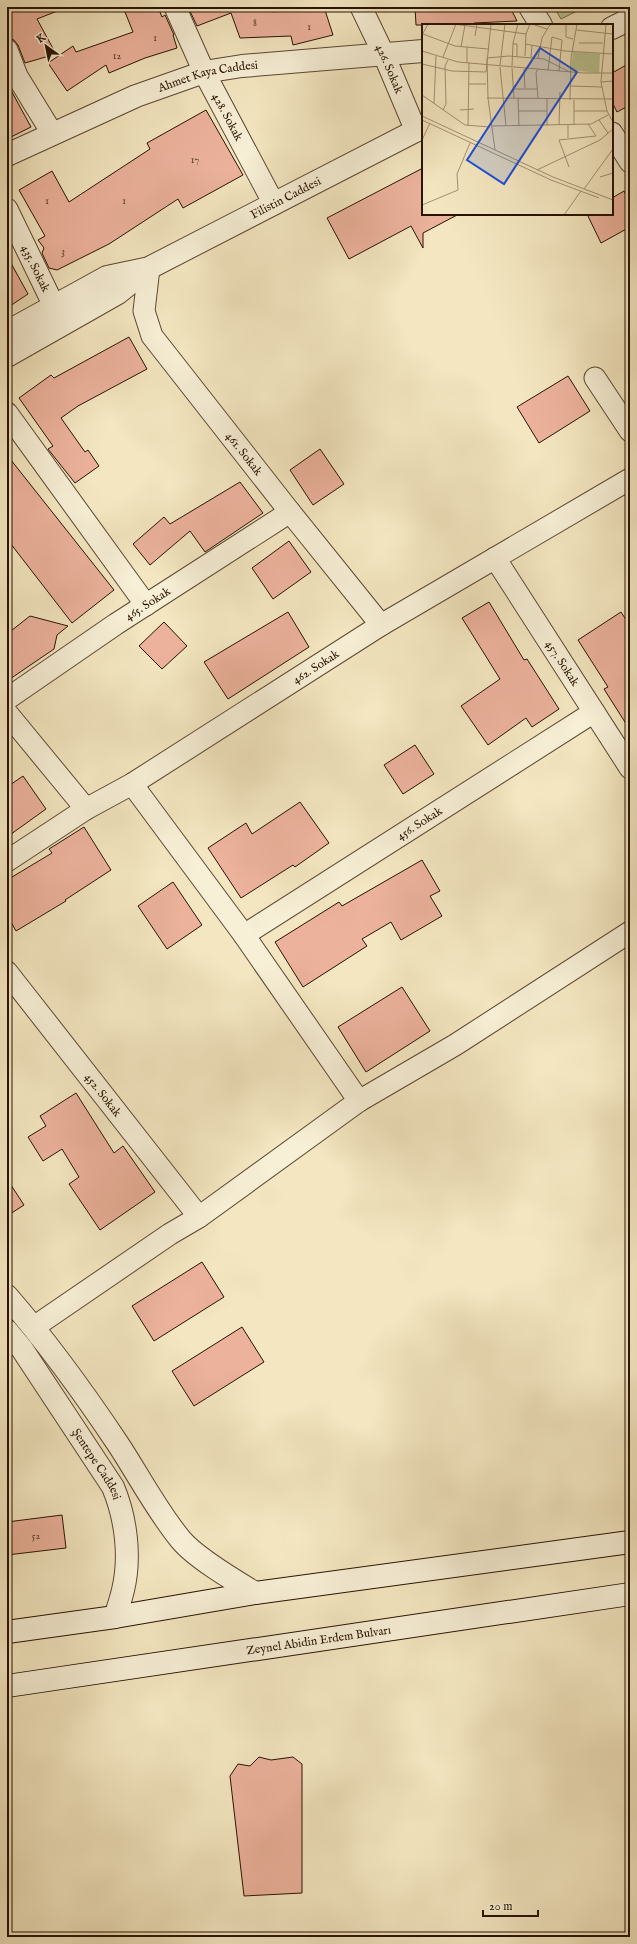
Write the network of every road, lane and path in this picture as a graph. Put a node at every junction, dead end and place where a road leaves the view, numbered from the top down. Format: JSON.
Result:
{"nodes":[{"id":1,"x":175,"y":7,"type":"edge"},
{"id":2,"x":361,"y":7,"type":"edge"},
{"id":3,"x":530,"y":7,"type":"edge"},
{"id":4,"x":630,"y":18,"type":"edge"},
{"id":5,"x":540,"y":24,"type":"edge"},
{"id":6,"x":613,"y":27,"type":"edge"},
{"id":7,"x":7,"y":50,"type":"edge"},
{"id":8,"x":422,"y":51,"type":"edge"},
{"id":9,"x":384,"y":55,"type":"junction"},
{"id":10,"x":204,"y":72,"type":"junction"},
{"id":11,"x":419,"y":129,"type":"edge"},
{"id":12,"x":52,"y":133,"type":"junction"},
{"id":13,"x":613,"y":135,"type":"edge"},
{"id":14,"x":7,"y":155,"type":"edge"},
{"id":15,"x":630,"y":162,"type":"edge"},
{"id":16,"x":274,"y":204,"type":"junction"},
{"id":17,"x":7,"y":209,"type":"edge"},
{"id":18,"x":149,"y":268,"type":"junction"},
{"id":19,"x":54,"y":306,"type":"junction"},
{"id":20,"x":7,"y":332,"type":"edge"},
{"id":21,"x":7,"y":356,"type":"edge"},
{"id":22,"x":595,"y":378,"type":"dead end"},
{"id":23,"x":7,"y":413,"type":"edge"},
{"id":24,"x":630,"y":431,"type":"edge"},
{"id":25,"x":630,"y":480,"type":"edge"},
{"id":26,"x":290,"y":512,"type":"junction"},
{"id":27,"x":495,"y":558,"type":"junction"},
{"id":28,"x":146,"y":605,"type":"junction"},
{"id":29,"x":381,"y":625,"type":"junction"},
{"id":30,"x":7,"y":699,"type":"edge"},
{"id":31,"x":594,"y":712,"type":"junction"},
{"id":32,"x":7,"y":713,"type":"edge"},
{"id":33,"x":630,"y":768,"type":"edge"},
{"id":34,"x":132,"y":784,"type":"junction"},
{"id":35,"x":86,"y":809,"type":"junction"},
{"id":36,"x":7,"y":861,"type":"edge"},
{"id":37,"x":630,"y":932,"type":"edge"},
{"id":38,"x":244,"y":935,"type":"junction"},
{"id":39,"x":7,"y":972,"type":"edge"},
{"id":40,"x":359,"y":1101,"type":"junction"},
{"id":41,"x":199,"y":1217,"type":"junction"},
{"id":42,"x":7,"y":1296,"type":"edge"},
{"id":43,"x":34,"y":1327,"type":"junction"},
{"id":44,"x":7,"y":1331,"type":"edge"},
{"id":45,"x":14,"y":1355,"type":"edge"},
{"id":46,"x":630,"y":1542,"type":"edge"},
{"id":47,"x":255,"y":1593,"type":"junction"},
{"id":48,"x":630,"y":1594,"type":"edge"},
{"id":49,"x":115,"y":1617,"type":"junction"},
{"id":50,"x":7,"y":1632,"type":"edge"},
{"id":51,"x":7,"y":1686,"type":"edge"}],
"edges":[{"from":1,"to":10,"type":"street","name":"428. Sokak"},
{"from":2,"to":9,"type":"street","name":"426. Sokak"},
{"from":3,"to":5,"type":"street"},
{"from":4,"to":6,"type":"street"},
{"from":7,"to":12,"type":"street"},
{"from":8,"to":9,"type":"street","name":"Ahmet Kaya Caddesi"},
{"from":9,"to":10,"type":"street","name":"Ahmet Kaya Caddesi"},
{"from":9,"to":11,"type":"street","name":"426. Sokak"},
{"from":10,"to":12,"type":"street","name":"Ahmet Kaya Caddesi"},
{"from":10,"to":16,"type":"street","name":"428. Sokak"},
{"from":11,"to":16,"type":"street","name":"Filistin Caddesi"},
{"from":12,"to":14,"type":"street","name":"Ahmet Kaya Caddesi"},
{"from":13,"to":15,"type":"street"},
{"from":16,"to":18,"type":"street","name":"Filistin Caddesi"},
{"from":17,"to":19,"type":"street","name":"435. Sokak"},
{"from":18,"to":19,"type":"street","name":"Filistin Caddesi"},
{"from":18,"to":21,"type":"street","name":"Filistin Caddesi"},
{"from":18,"to":26,"type":"street","name":"461. Sokak"},
{"from":19,"to":20,"type":"street","name":"Filistin Caddesi"},
{"from":22,"to":24,"type":"street"},
{"from":23,"to":28,"type":"street"},
{"from":25,"to":27,"type":"street","name":"462. Sokak"},
{"from":26,"to":28,"type":"street","name":"465. Sokak"},
{"from":26,"to":29,"type":"street","name":"461. Sokak"},
{"from":27,"to":29,"type":"street","name":"462. Sokak"},
{"from":27,"to":31,"type":"street","name":"457. Sokak"},
{"from":28,"to":30,"type":"street","name":"465. Sokak"},
{"from":29,"to":34,"type":"street","name":"462. Sokak"},
{"from":31,"to":33,"type":"street","name":"457. Sokak"},
{"from":31,"to":38,"type":"street","name":"456. Sokak"},
{"from":32,"to":35,"type":"street"},
{"from":34,"to":35,"type":"street","name":"462. Sokak"},
{"from":34,"to":38,"type":"street"},
{"from":35,"to":36,"type":"street","name":"462. Sokak"},
{"from":37,"to":40,"type":"street"},
{"from":38,"to":40,"type":"street"},
{"from":39,"to":41,"type":"street","name":"452. Sokak"},
{"from":40,"to":41,"type":"street"},
{"from":41,"to":43,"type":"street"},
{"from":42,"to":43,"type":"street"},
{"from":43,"to":47,"type":"street"},
{"from":44,"to":45,"type":"street","name":"Şentepe Caddesi"},
{"from":45,"to":49,"type":"street","name":"Şentepe Caddesi"},
{"from":46,"to":47,"type":"street"},
{"from":47,"to":49,"type":"street"},
{"from":48,"to":51,"type":"street","name":"Zeynel Abidin Erdem Bulvarı"},
{"from":49,"to":50,"type":"street"}]}
